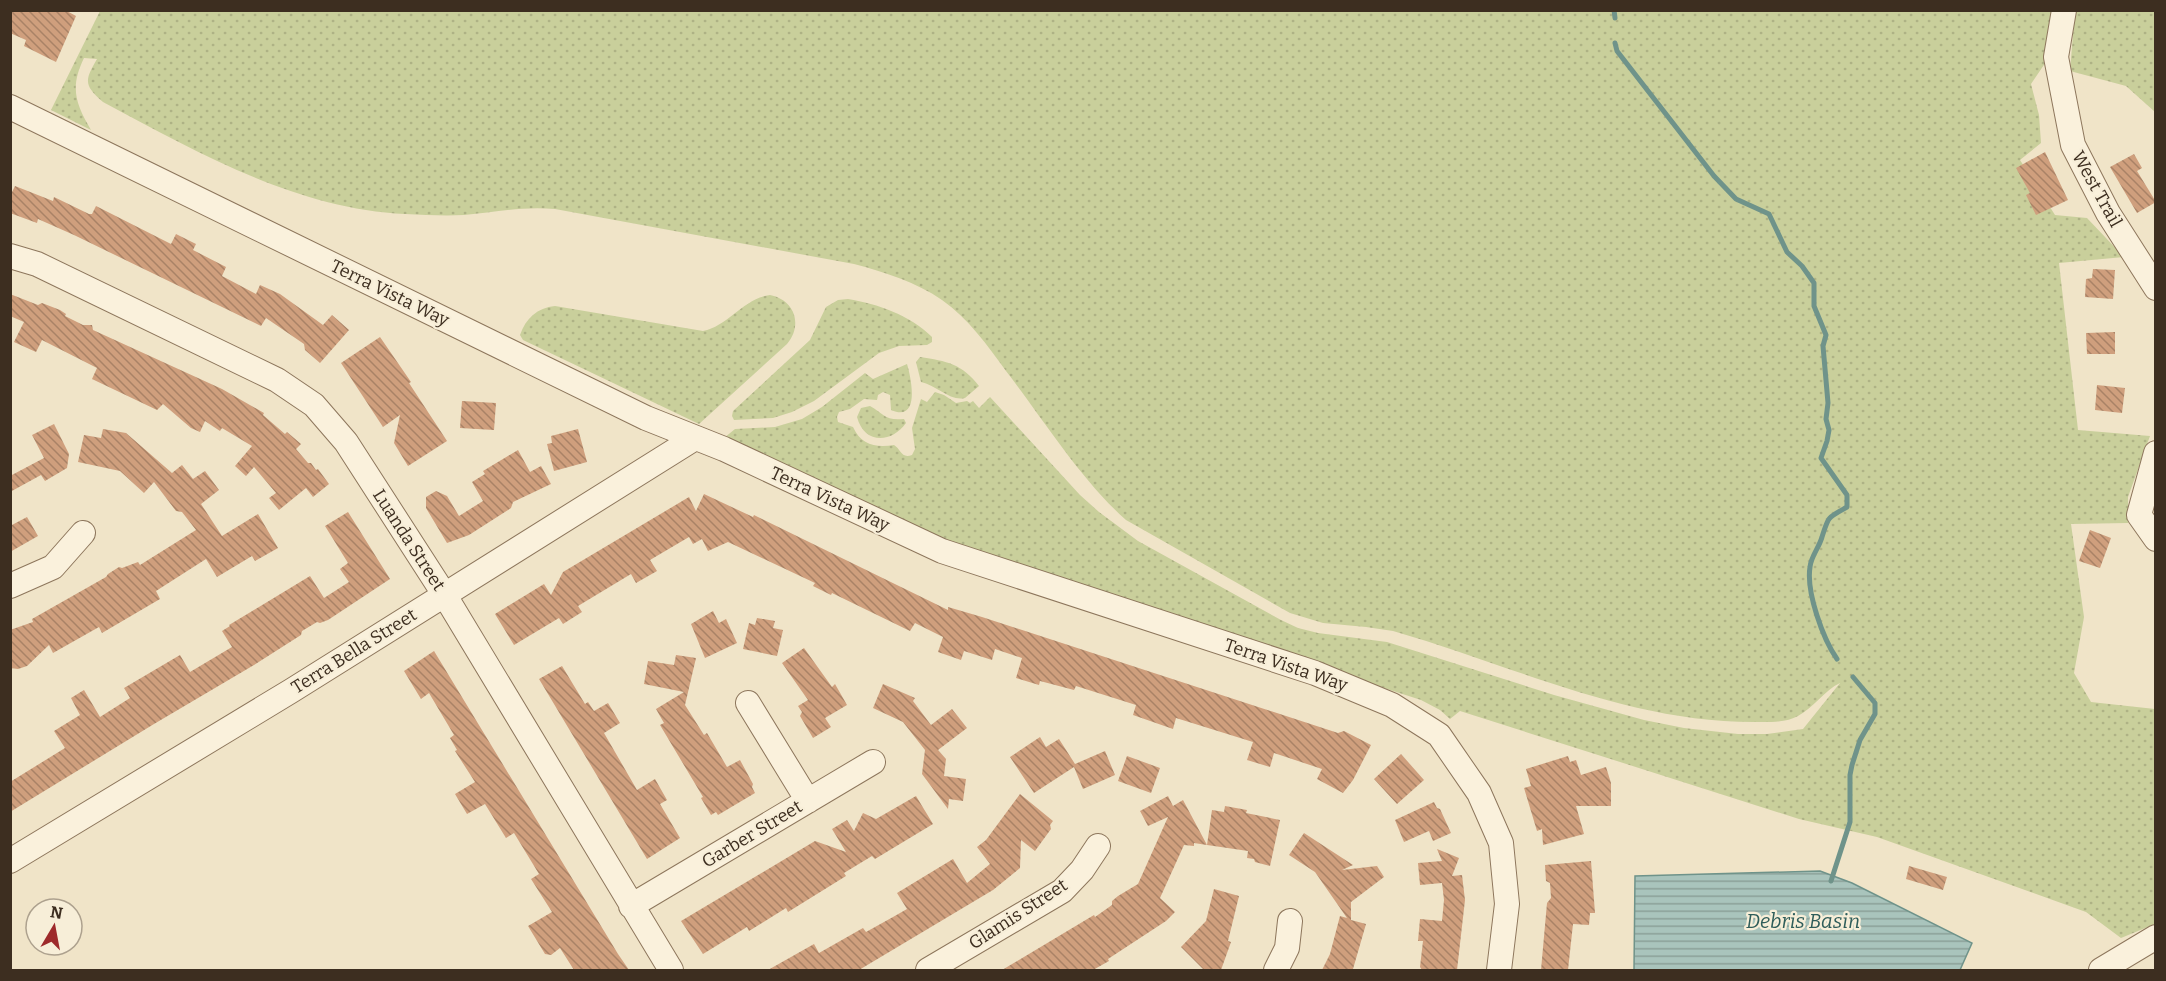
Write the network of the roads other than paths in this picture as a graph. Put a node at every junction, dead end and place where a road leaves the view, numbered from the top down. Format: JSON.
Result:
{"nodes":[{"id":1,"x":2064,"y":10,"type":"edge"},
{"id":2,"x":10,"y":107,"type":"edge"},
{"id":3,"x":10,"y":256,"type":"edge"},
{"id":4,"x":2156,"y":288,"type":"edge"},
{"id":5,"x":695,"y":438,"type":"junction"},
{"id":6,"x":2156,"y":453,"type":"edge"},
{"id":7,"x":83,"y":534,"type":"dead end"},
{"id":8,"x":2156,"y":539,"type":"edge"},
{"id":9,"x":10,"y":586,"type":"edge"},
{"id":10,"x":444,"y":594,"type":"junction"},
{"id":11,"x":748,"y":702,"type":"dead end"},
{"id":12,"x":873,"y":762,"type":"dead end"},
{"id":13,"x":808,"y":801,"type":"junction"},
{"id":14,"x":1098,"y":846,"type":"dead end"},
{"id":15,"x":10,"y":861,"type":"edge"},
{"id":16,"x":632,"y":906,"type":"junction"},
{"id":17,"x":1290,"y":921,"type":"dead end"},
{"id":18,"x":2156,"y":937,"type":"edge"},
{"id":19,"x":671,"y":970,"type":"edge"},
{"id":20,"x":928,"y":970,"type":"edge"},
{"id":21,"x":1276,"y":970,"type":"edge"},
{"id":22,"x":1499,"y":970,"type":"edge"},
{"id":23,"x":2101,"y":970,"type":"edge"}],
"edges":[{"from":1,"to":4,"type":"street","name":"West Trail"},
{"from":2,"to":5,"type":"street","name":"Terra Vista Way"},
{"from":3,"to":10,"type":"street","name":"Luanda Street"},
{"from":5,"to":10,"type":"street","name":"Terra Bella Street"},
{"from":5,"to":22,"type":"street","name":"Terra Vista Way"},
{"from":6,"to":8,"type":"street"},
{"from":7,"to":9,"type":"street"},
{"from":10,"to":15,"type":"street","name":"Terra Bella Street"},
{"from":10,"to":16,"type":"street","name":"Luanda Street"},
{"from":11,"to":13,"type":"street"},
{"from":12,"to":13,"type":"street","name":"Garber Street"},
{"from":13,"to":16,"type":"street","name":"Garber Street"},
{"from":14,"to":20,"type":"street","name":"Glamis Street"},
{"from":16,"to":19,"type":"street","name":"Luanda Street"},
{"from":17,"to":21,"type":"street"},
{"from":18,"to":23,"type":"street"}]}
